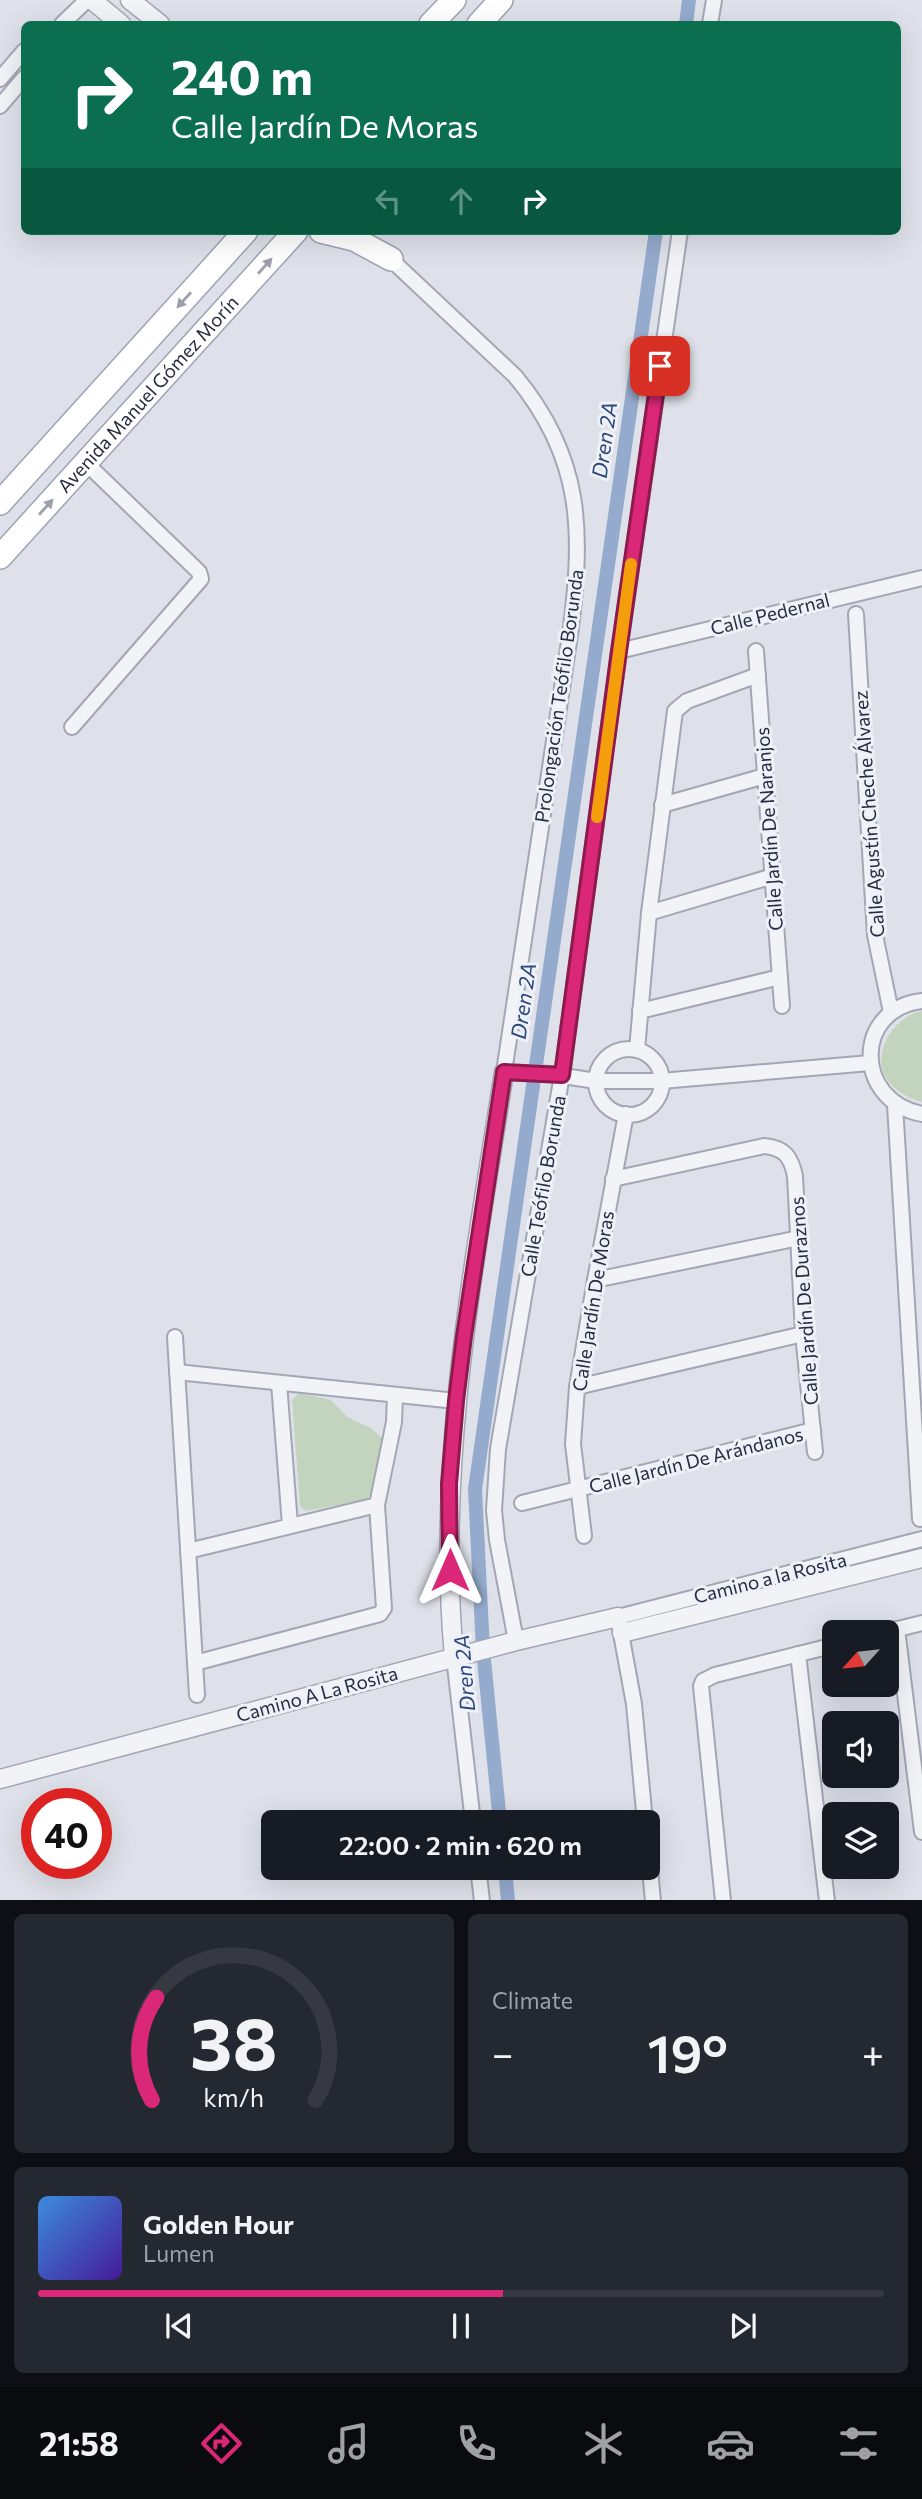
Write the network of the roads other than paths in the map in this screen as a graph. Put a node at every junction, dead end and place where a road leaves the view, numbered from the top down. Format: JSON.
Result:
{"nodes":[{"id":1,"x":89,"y":0,"type":"edge"},
{"id":2,"x":130,"y":0,"type":"edge"},
{"id":3,"x":454,"y":0,"type":"edge"},
{"id":4,"x":501,"y":0,"type":"edge"},
{"id":5,"x":714,"y":0,"type":"edge"},
{"id":6,"x":65,"y":21,"type":"edge"},
{"id":7,"x":117,"y":21,"type":"edge"},
{"id":8,"x":156,"y":21,"type":"edge"},
{"id":9,"x":434,"y":21,"type":"edge"},
{"id":10,"x":482,"y":21,"type":"edge"},
{"id":11,"x":710,"y":21,"type":"edge"},
{"id":12,"x":21,"y":54,"type":"edge"},
{"id":13,"x":0,"y":79,"type":"edge"},
{"id":14,"x":21,"y":82,"type":"edge"},
{"id":15,"x":0,"y":106,"type":"edge"},
{"id":16,"x":242,"y":235,"type":"edge"},
{"id":17,"x":292,"y":235,"type":"edge"},
{"id":18,"x":338,"y":235,"type":"edge"},
{"id":19,"x":365,"y":235,"type":"edge"},
{"id":20,"x":679,"y":235,"type":"edge"},
{"id":21,"x":391,"y":259,"type":"junction"},
{"id":22,"x":86,"y":463,"type":"junction"},
{"id":23,"x":0,"y":503,"type":"edge"},
{"id":24,"x":0,"y":557,"type":"edge"},
{"id":25,"x":922,"y":578,"type":"edge"},
{"id":26,"x":856,"y":614,"type":"dead end"},
{"id":27,"x":619,"y":651,"type":"junction"},
{"id":28,"x":756,"y":651,"type":"dead end"},
{"id":29,"x":758,"y":675,"type":"junction"},
{"id":30,"x":72,"y":726,"type":"dead end"},
{"id":31,"x":765,"y":776,"type":"junction"},
{"id":32,"x":662,"y":805,"type":"junction"},
{"id":33,"x":773,"y":876,"type":"junction"},
{"id":34,"x":649,"y":913,"type":"junction"},
{"id":35,"x":780,"y":977,"type":"junction"},
{"id":36,"x":922,"y":1000,"type":"edge"},
{"id":37,"x":782,"y":1006,"type":"dead end"},
{"id":38,"x":640,"y":1010,"type":"junction"},
{"id":39,"x":891,"y":1012,"type":"junction"},
{"id":40,"x":637,"y":1050,"type":"junction"},
{"id":41,"x":870,"y":1063,"type":"junction"},
{"id":42,"x":509,"y":1073,"type":"junction"},
{"id":43,"x":556,"y":1075,"type":"junction"},
{"id":44,"x":596,"y":1080,"type":"junction"},
{"id":45,"x":661,"y":1081,"type":"junction"},
{"id":46,"x":895,"y":1105,"type":"junction"},
{"id":47,"x":922,"y":1114,"type":"edge"},
{"id":48,"x":626,"y":1115,"type":"junction"},
{"id":49,"x":614,"y":1179,"type":"junction"},
{"id":50,"x":799,"y":1238,"type":"junction"},
{"id":51,"x":595,"y":1280,"type":"junction"},
{"id":52,"x":803,"y":1334,"type":"junction"},
{"id":53,"x":175,"y":1337,"type":"dead end"},
{"id":54,"x":177,"y":1372,"type":"junction"},
{"id":55,"x":279,"y":1383,"type":"junction"},
{"id":56,"x":578,"y":1387,"type":"junction"},
{"id":57,"x":395,"y":1395,"type":"junction"},
{"id":58,"x":456,"y":1401,"type":"junction"},
{"id":59,"x":813,"y":1430,"type":"junction"},
{"id":60,"x":815,"y":1451,"type":"dead end"},
{"id":61,"x":578,"y":1489,"type":"junction"},
{"id":62,"x":522,"y":1503,"type":"dead end"},
{"id":63,"x":377,"y":1505,"type":"junction"},
{"id":64,"x":920,"y":1519,"type":"dead end"},
{"id":65,"x":290,"y":1525,"type":"junction"},
{"id":66,"x":584,"y":1536,"type":"dead end"},
{"id":67,"x":922,"y":1539,"type":"edge"},
{"id":68,"x":188,"y":1551,"type":"junction"},
{"id":69,"x":922,"y":1558,"type":"edge"},
{"id":70,"x":922,"y":1623,"type":"edge"},
{"id":71,"x":620,"y":1625,"type":"junction"},
{"id":72,"x":900,"y":1628,"type":"edge"},
{"id":73,"x":507,"y":1643,"type":"junction"},
{"id":74,"x":822,"y":1648,"type":"edge"},
{"id":75,"x":900,"y":1653,"type":"edge"},
{"id":76,"x":798,"y":1654,"type":"junction"},
{"id":77,"x":462,"y":1656,"type":"junction"},
{"id":78,"x":195,"y":1663,"type":"junction"},
{"id":79,"x":197,"y":1695,"type":"dead end"},
{"id":80,"x":0,"y":1779,"type":"edge"},
{"id":81,"x":472,"y":1810,"type":"edge"},
{"id":82,"x":644,"y":1810,"type":"edge"},
{"id":83,"x":922,"y":1832,"type":"edge"},
{"id":84,"x":480,"y":1880,"type":"edge"},
{"id":85,"x":651,"y":1880,"type":"edge"},
{"id":86,"x":482,"y":1900,"type":"edge"},
{"id":87,"x":653,"y":1900,"type":"edge"},
{"id":88,"x":723,"y":1900,"type":"edge"},
{"id":89,"x":827,"y":1900,"type":"edge"}],
"edges":[{"from":1,"to":6,"type":"street"},
{"from":1,"to":7,"type":"street"},
{"from":2,"to":8,"type":"street"},
{"from":3,"to":9,"type":"main road"},
{"from":4,"to":10,"type":"main road"},
{"from":5,"to":11,"type":"street"},
{"from":12,"to":13,"type":"street"},
{"from":14,"to":15,"type":"street"},
{"from":16,"to":23,"type":"main road","name":"Avenida Manuel Gómez Morín","one_way":true},
{"from":22,"to":17,"type":"main road","name":"Avenida Manuel Gómez Morín","one_way":true},
{"from":18,"to":21,"type":"main road"},
{"from":19,"to":21,"type":"street","name":"Prolongación Teófilo Borunda"},
{"from":20,"to":27,"type":"street","name":"Calle Teófilo Borunda"},
{"from":21,"to":42,"type":"street","name":"Prolongación Teófilo Borunda"},
{"from":24,"to":22,"type":"main road","name":"Avenida Manuel Gómez Morín","one_way":true},
{"from":22,"to":30,"type":"street"},
{"from":25,"to":27,"type":"street","name":"Calle Pedernal"},
{"from":26,"to":39,"type":"street","name":"Calle Agustín Cheche Álvarez"},
{"from":27,"to":43,"type":"street","name":"Calle Teófilo Borunda"},
{"from":28,"to":29,"type":"street","name":"Calle Jardín De Naranjos"},
{"from":29,"to":31,"type":"street","name":"Calle Jardín De Naranjos"},
{"from":29,"to":32,"type":"street"},
{"from":31,"to":32,"type":"street"},
{"from":31,"to":33,"type":"street","name":"Calle Jardín De Naranjos"},
{"from":32,"to":34,"type":"street"},
{"from":33,"to":34,"type":"street"},
{"from":33,"to":35,"type":"street","name":"Calle Jardín De Naranjos"},
{"from":34,"to":38,"type":"street"},
{"from":35,"to":37,"type":"street","name":"Calle Jardín De Naranjos"},
{"from":35,"to":38,"type":"street"},
{"from":36,"to":39,"type":"street"},
{"from":38,"to":40,"type":"street"},
{"from":39,"to":41,"type":"street"},
{"from":40,"to":44,"type":"street"},
{"from":40,"to":45,"type":"street"},
{"from":41,"to":45,"type":"street"},
{"from":41,"to":46,"type":"street"},
{"from":42,"to":43,"type":"street"},
{"from":42,"to":58,"type":"street"},
{"from":43,"to":44,"type":"street"},
{"from":43,"to":73,"type":"street","name":"Calle Teófilo Borunda"},
{"from":44,"to":45,"type":"street"},
{"from":44,"to":48,"type":"street"},
{"from":45,"to":48,"type":"street"},
{"from":46,"to":47,"type":"street"},
{"from":46,"to":64,"type":"street"},
{"from":48,"to":49,"type":"street","name":"Calle Jardín De Moras"},
{"from":49,"to":50,"type":"street","name":"Calle Jardín De Duraznos"},
{"from":49,"to":51,"type":"street","name":"Calle Jardín De Moras"},
{"from":50,"to":51,"type":"street"},
{"from":50,"to":52,"type":"street","name":"Calle Jardín De Duraznos"},
{"from":51,"to":56,"type":"street","name":"Calle Jardín De Moras"},
{"from":52,"to":56,"type":"street"},
{"from":52,"to":59,"type":"street","name":"Calle Jardín De Duraznos"},
{"from":53,"to":54,"type":"street"},
{"from":54,"to":55,"type":"street"},
{"from":54,"to":68,"type":"street"},
{"from":55,"to":57,"type":"street"},
{"from":55,"to":65,"type":"street"},
{"from":56,"to":61,"type":"street","name":"Calle Jardín De Moras"},
{"from":57,"to":58,"type":"street"},
{"from":57,"to":63,"type":"street"},
{"from":58,"to":77,"type":"street"},
{"from":59,"to":60,"type":"street","name":"Calle Jardín De Duraznos"},
{"from":59,"to":61,"type":"street","name":"Calle Jardín De Arándanos"},
{"from":61,"to":62,"type":"street"},
{"from":61,"to":66,"type":"street","name":"Calle Jardín De Moras"},
{"from":63,"to":65,"type":"street"},
{"from":63,"to":78,"type":"street"},
{"from":65,"to":68,"type":"street"},
{"from":67,"to":71,"type":"street","name":"Camino a la Rosita"},
{"from":68,"to":78,"type":"street"},
{"from":69,"to":71,"type":"street","name":"Camino A La Rosita"},
{"from":70,"to":72,"type":"street"},
{"from":71,"to":73,"type":"street","name":"Camino A La Rosita"},
{"from":71,"to":82,"type":"street"},
{"from":73,"to":77,"type":"street","name":"Camino A La Rosita"},
{"from":74,"to":76,"type":"street"},
{"from":75,"to":83,"type":"street"},
{"from":76,"to":88,"type":"street"},
{"from":76,"to":89,"type":"street"},
{"from":77,"to":80,"type":"street","name":"Camino A La Rosita"},
{"from":77,"to":81,"type":"street"},
{"from":78,"to":79,"type":"street"},
{"from":84,"to":86,"type":"street"},
{"from":85,"to":87,"type":"street"}]}
